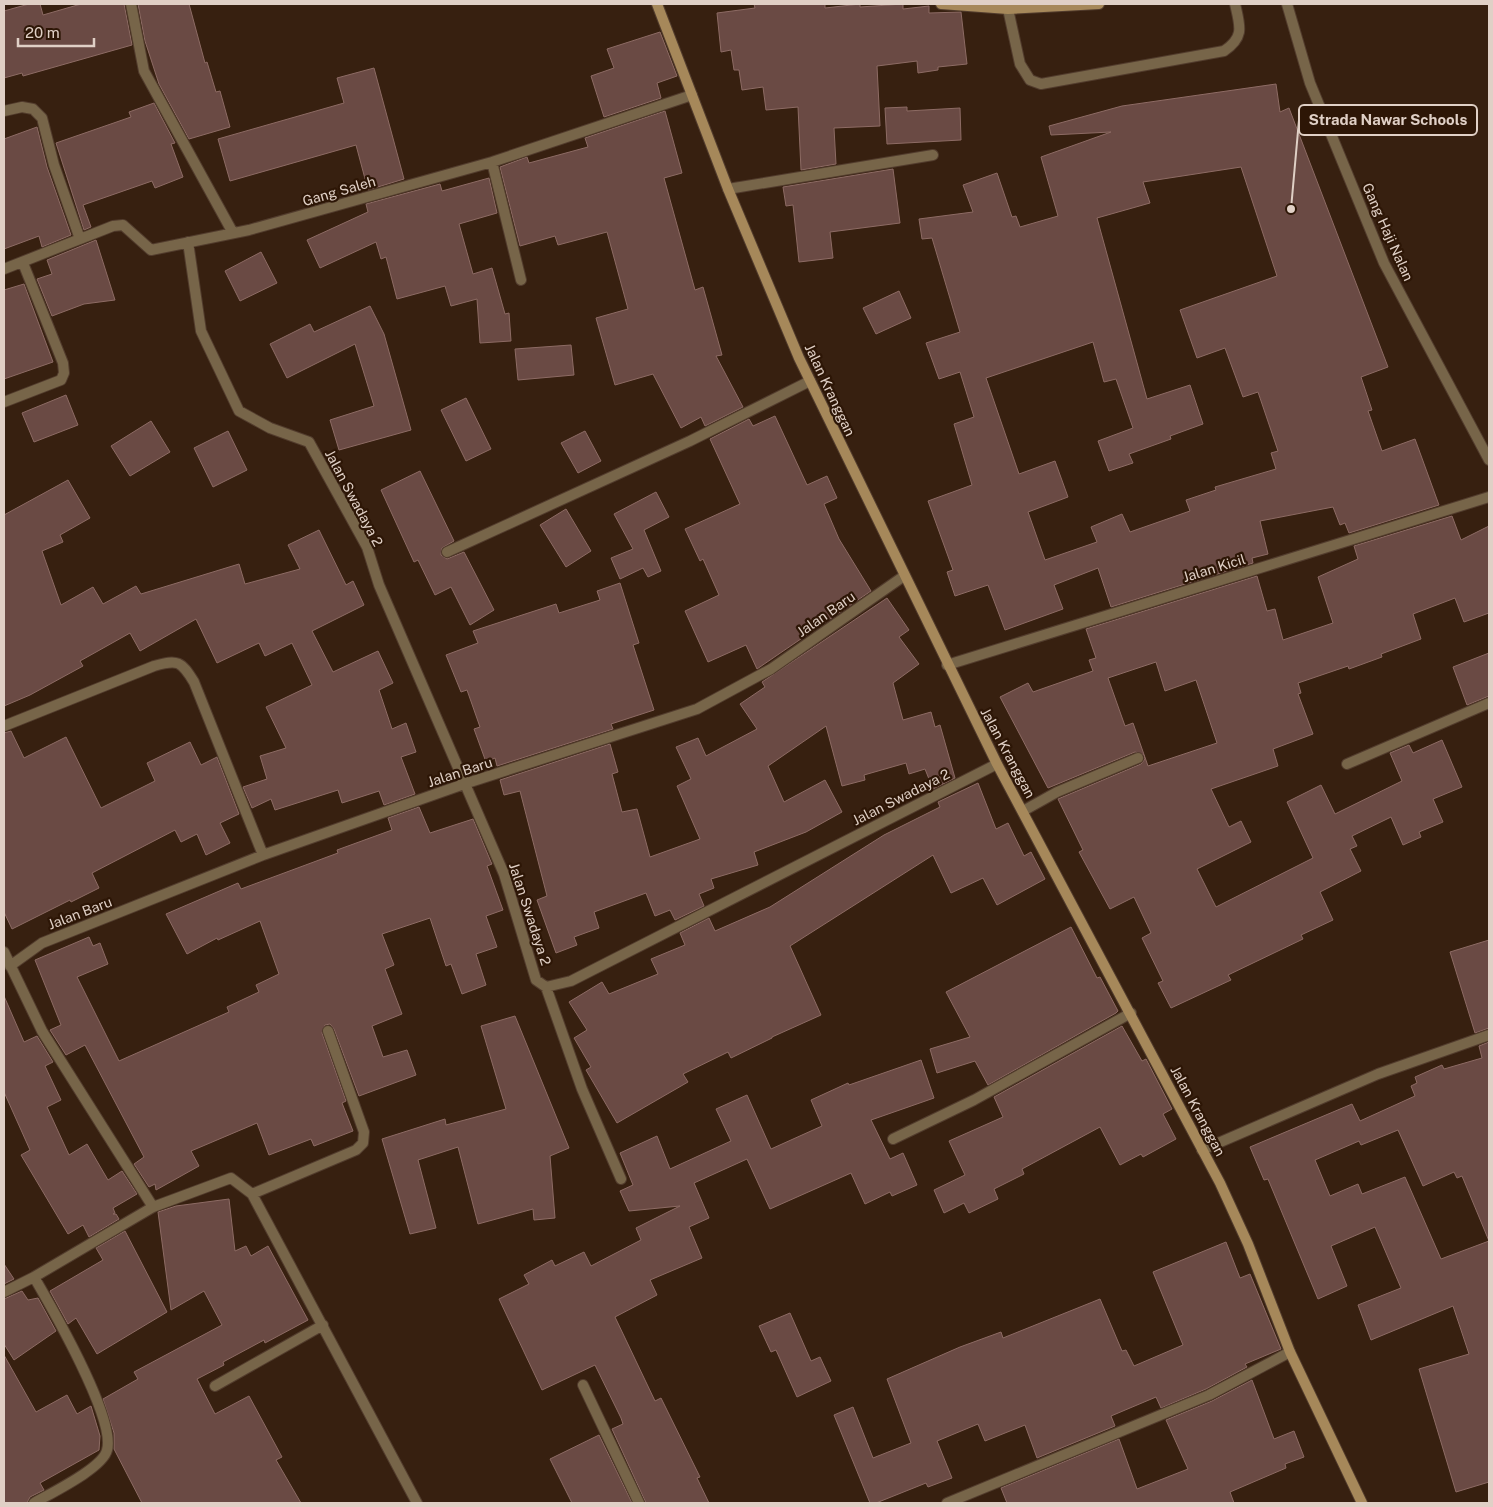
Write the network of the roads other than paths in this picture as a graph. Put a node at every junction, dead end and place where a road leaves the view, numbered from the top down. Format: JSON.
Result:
{"nodes":[{"id":1,"x":131,"y":4,"type":"edge"},
{"id":2,"x":657,"y":4,"type":"edge"},
{"id":3,"x":941,"y":4,"type":"edge"},
{"id":4,"x":1094,"y":4,"type":"edge"},
{"id":5,"x":1235,"y":4,"type":"edge"},
{"id":6,"x":1287,"y":4,"type":"edge"},
{"id":7,"x":1008,"y":9,"type":"junction"},
{"id":8,"x":692,"y":95,"type":"junction"},
{"id":9,"x":4,"y":111,"type":"edge"},
{"id":10,"x":932,"y":155,"type":"dead end"},
{"id":11,"x":492,"y":162,"type":"junction"},
{"id":12,"x":728,"y":189,"type":"junction"},
{"id":13,"x":233,"y":233,"type":"junction"},
{"id":14,"x":80,"y":239,"type":"junction"},
{"id":15,"x":188,"y":242,"type":"junction"},
{"id":16,"x":23,"y":263,"type":"junction"},
{"id":17,"x":4,"y":269,"type":"edge"},
{"id":18,"x":521,"y":280,"type":"dead end"},
{"id":19,"x":810,"y":381,"type":"junction"},
{"id":20,"x":4,"y":402,"type":"edge"},
{"id":21,"x":1489,"y":460,"type":"edge"},
{"id":22,"x":1489,"y":497,"type":"edge"},
{"id":23,"x":447,"y":552,"type":"dead end"},
{"id":24,"x":904,"y":576,"type":"junction"},
{"id":25,"x":947,"y":665,"type":"junction"},
{"id":26,"x":1489,"y":703,"type":"edge"},
{"id":27,"x":4,"y":726,"type":"edge"},
{"id":28,"x":1138,"y":758,"type":"dead end"},
{"id":29,"x":997,"y":764,"type":"junction"},
{"id":30,"x":1346,"y":764,"type":"dead end"},
{"id":31,"x":464,"y":784,"type":"junction"},
{"id":32,"x":1023,"y":811,"type":"junction"},
{"id":33,"x":264,"y":855,"type":"junction"},
{"id":34,"x":4,"y":952,"type":"edge"},
{"id":35,"x":10,"y":966,"type":"junction"},
{"id":36,"x":546,"y":987,"type":"junction"},
{"id":37,"x":1130,"y":1013,"type":"junction"},
{"id":38,"x":328,"y":1031,"type":"dead end"},
{"id":39,"x":1489,"y":1035,"type":"edge"},
{"id":40,"x":893,"y":1138,"type":"dead end"},
{"id":41,"x":1202,"y":1150,"type":"junction"},
{"id":42,"x":621,"y":1179,"type":"dead end"},
{"id":43,"x":252,"y":1194,"type":"junction"},
{"id":44,"x":153,"y":1207,"type":"junction"},
{"id":45,"x":34,"y":1277,"type":"junction"},
{"id":46,"x":4,"y":1292,"type":"edge"},
{"id":47,"x":323,"y":1326,"type":"junction"},
{"id":48,"x":1290,"y":1352,"type":"junction"},
{"id":49,"x":583,"y":1385,"type":"dead end"},
{"id":50,"x":215,"y":1386,"type":"dead end"},
{"id":51,"x":34,"y":1503,"type":"edge"},
{"id":52,"x":417,"y":1503,"type":"edge"},
{"id":53,"x":639,"y":1503,"type":"edge"},
{"id":54,"x":947,"y":1503,"type":"edge"},
{"id":55,"x":1362,"y":1503,"type":"edge"}],
"edges":[{"from":1,"to":13,"type":"street"},
{"from":2,"to":8,"type":"main road","name":"Jalan Kranggan"},
{"from":3,"to":7,"type":"main road"},
{"from":4,"to":7,"type":"main road"},
{"from":5,"to":7,"type":"street"},
{"from":6,"to":21,"type":"street","name":"Gang Haji Nalan"},
{"from":8,"to":11,"type":"street","name":"Gang Saleh"},
{"from":8,"to":12,"type":"main road","name":"Jalan Kranggan"},
{"from":9,"to":14,"type":"street"},
{"from":10,"to":12,"type":"street"},
{"from":11,"to":13,"type":"street","name":"Gang Saleh"},
{"from":11,"to":18,"type":"street"},
{"from":12,"to":19,"type":"main road","name":"Jalan Kranggan"},
{"from":13,"to":15,"type":"street","name":"Gang Saleh"},
{"from":14,"to":15,"type":"street","name":"Gang Saleh"},
{"from":14,"to":16,"type":"street"},
{"from":15,"to":31,"type":"street","name":"Jalan Swadaya 2"},
{"from":16,"to":17,"type":"street"},
{"from":16,"to":20,"type":"street"},
{"from":19,"to":23,"type":"street"},
{"from":19,"to":24,"type":"main road","name":"Jalan Kranggan"},
{"from":22,"to":25,"type":"street","name":"Jalan Kicil"},
{"from":24,"to":25,"type":"main road","name":"Jalan Kranggan"},
{"from":24,"to":31,"type":"street","name":"Jalan Baru"},
{"from":25,"to":29,"type":"main road","name":"Jalan Kranggan"},
{"from":26,"to":30,"type":"street"},
{"from":27,"to":33,"type":"street"},
{"from":28,"to":32,"type":"street"},
{"from":29,"to":32,"type":"main road","name":"Jalan Kranggan"},
{"from":29,"to":36,"type":"street","name":"Jalan Swadaya 2"},
{"from":31,"to":33,"type":"street","name":"Jalan Baru"},
{"from":31,"to":36,"type":"street","name":"Jalan Swadaya 2"},
{"from":32,"to":37,"type":"main road","name":"Jalan Kranggan"},
{"from":33,"to":35,"type":"street","name":"Jalan Baru"},
{"from":34,"to":35,"type":"street"},
{"from":35,"to":44,"type":"street"},
{"from":36,"to":42,"type":"street"},
{"from":37,"to":40,"type":"street"},
{"from":37,"to":41,"type":"main road","name":"Jalan Kranggan"},
{"from":38,"to":43,"type":"street"},
{"from":39,"to":41,"type":"street"},
{"from":41,"to":48,"type":"main road","name":"Jalan Kranggan"},
{"from":43,"to":44,"type":"street"},
{"from":43,"to":47,"type":"street"},
{"from":44,"to":45,"type":"street"},
{"from":45,"to":46,"type":"street"},
{"from":45,"to":51,"type":"street"},
{"from":47,"to":50,"type":"street"},
{"from":47,"to":52,"type":"street"},
{"from":48,"to":54,"type":"street"},
{"from":48,"to":55,"type":"main road","name":"Jalan Kranggan"},
{"from":49,"to":53,"type":"street"}]}
